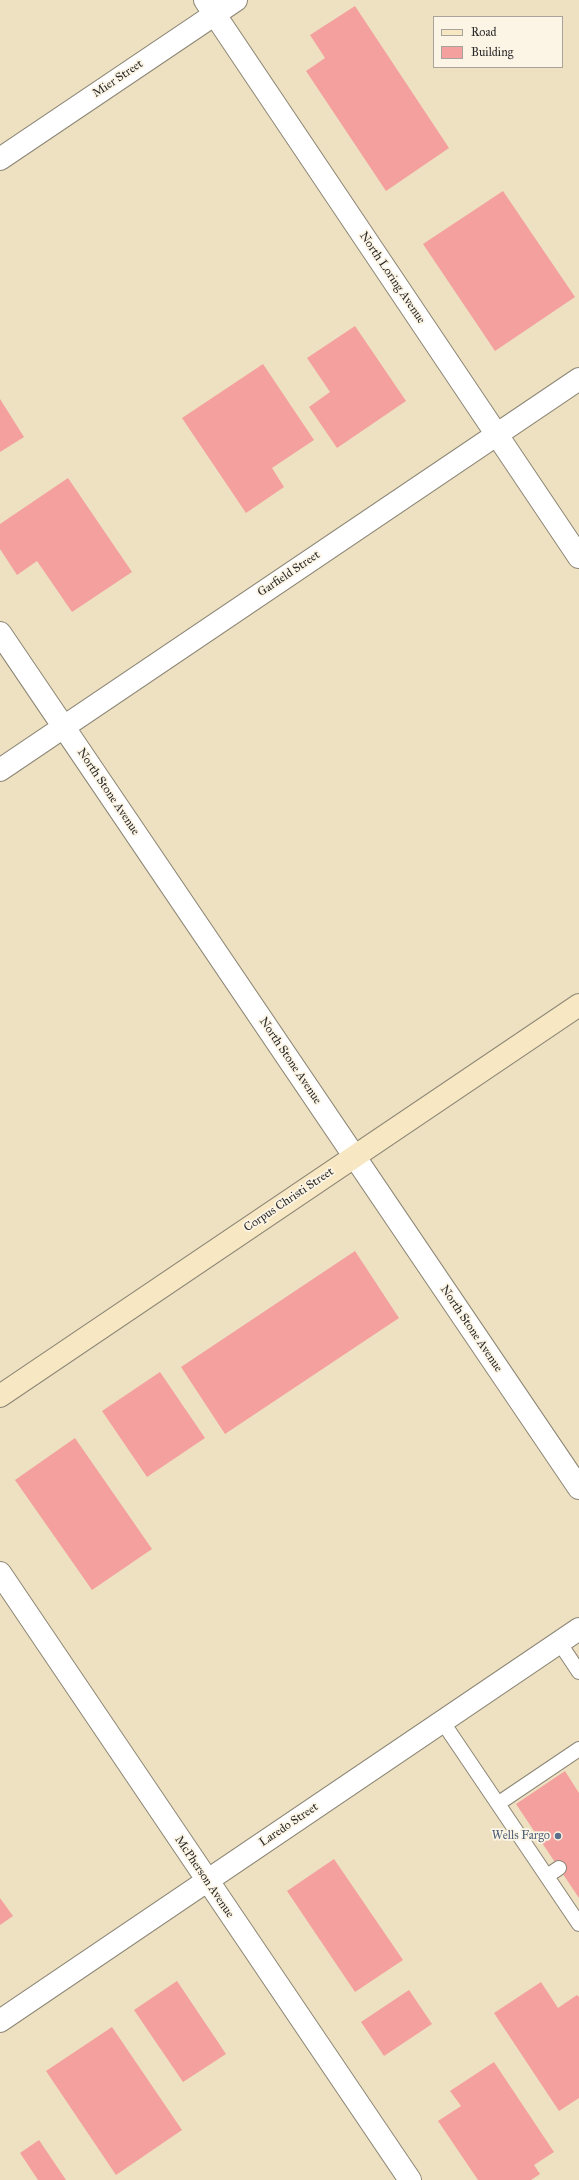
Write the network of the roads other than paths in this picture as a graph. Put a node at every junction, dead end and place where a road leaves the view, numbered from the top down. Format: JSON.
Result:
{"nodes":[{"id":1,"x":236,"y":0,"type":"edge"},
{"id":2,"x":210,"y":7,"type":"edge"},
{"id":3,"x":0,"y":159,"type":"edge"},
{"id":4,"x":579,"y":379,"type":"edge"},
{"id":5,"x":497,"y":434,"type":"junction"},
{"id":6,"x":579,"y":557,"type":"edge"},
{"id":7,"x":0,"y":633,"type":"edge"},
{"id":8,"x":63,"y":726,"type":"junction"},
{"id":9,"x":0,"y":770,"type":"edge"},
{"id":10,"x":579,"y":1005,"type":"edge"},
{"id":11,"x":354,"y":1156,"type":"junction"},
{"id":12,"x":0,"y":1396,"type":"edge"},
{"id":13,"x":579,"y":1488,"type":"edge"},
{"id":14,"x":0,"y":1573,"type":"edge"},
{"id":15,"x":579,"y":1629,"type":"edge"},
{"id":16,"x":559,"y":1642,"type":"junction"},
{"id":17,"x":579,"y":1672,"type":"edge"},
{"id":18,"x":442,"y":1721,"type":"junction"},
{"id":19,"x":579,"y":1749,"type":"edge"},
{"id":20,"x":499,"y":1803,"type":"junction"},
{"id":21,"x":207,"y":1881,"type":"junction"},
{"id":22,"x":579,"y":1924,"type":"edge"},
{"id":23,"x":0,"y":2021,"type":"edge"},
{"id":24,"x":410,"y":2180,"type":"edge"}],
"edges":[{"from":1,"to":2,"type":"street","name":"Mier Street"},
{"from":2,"to":3,"type":"street","name":"Mier Street"},
{"from":2,"to":5,"type":"street","name":"North Loring Avenue"},
{"from":4,"to":5,"type":"street","name":"Garfield Street"},
{"from":5,"to":6,"type":"street","name":"North Loring Avenue"},
{"from":5,"to":8,"type":"street","name":"Garfield Street"},
{"from":7,"to":8,"type":"street","name":"North Stone Avenue"},
{"from":8,"to":9,"type":"street","name":"Garfield Street"},
{"from":8,"to":11,"type":"street","name":"North Stone Avenue"},
{"from":10,"to":11,"type":"main road","name":"Corpus Christi Street"},
{"from":11,"to":12,"type":"main road","name":"Corpus Christi Street"},
{"from":11,"to":13,"type":"street","name":"North Stone Avenue"},
{"from":14,"to":21,"type":"street","name":"McPherson Avenue"},
{"from":15,"to":16,"type":"street","name":"Laredo Street"},
{"from":16,"to":17,"type":"lane"},
{"from":16,"to":18,"type":"street","name":"Laredo Street"},
{"from":18,"to":20,"type":"lane"},
{"from":18,"to":21,"type":"street","name":"Laredo Street"},
{"from":19,"to":20,"type":"lane"},
{"from":20,"to":22,"type":"lane"},
{"from":21,"to":23,"type":"street","name":"Laredo Street"},
{"from":21,"to":24,"type":"street","name":"McPherson Avenue"}]}
